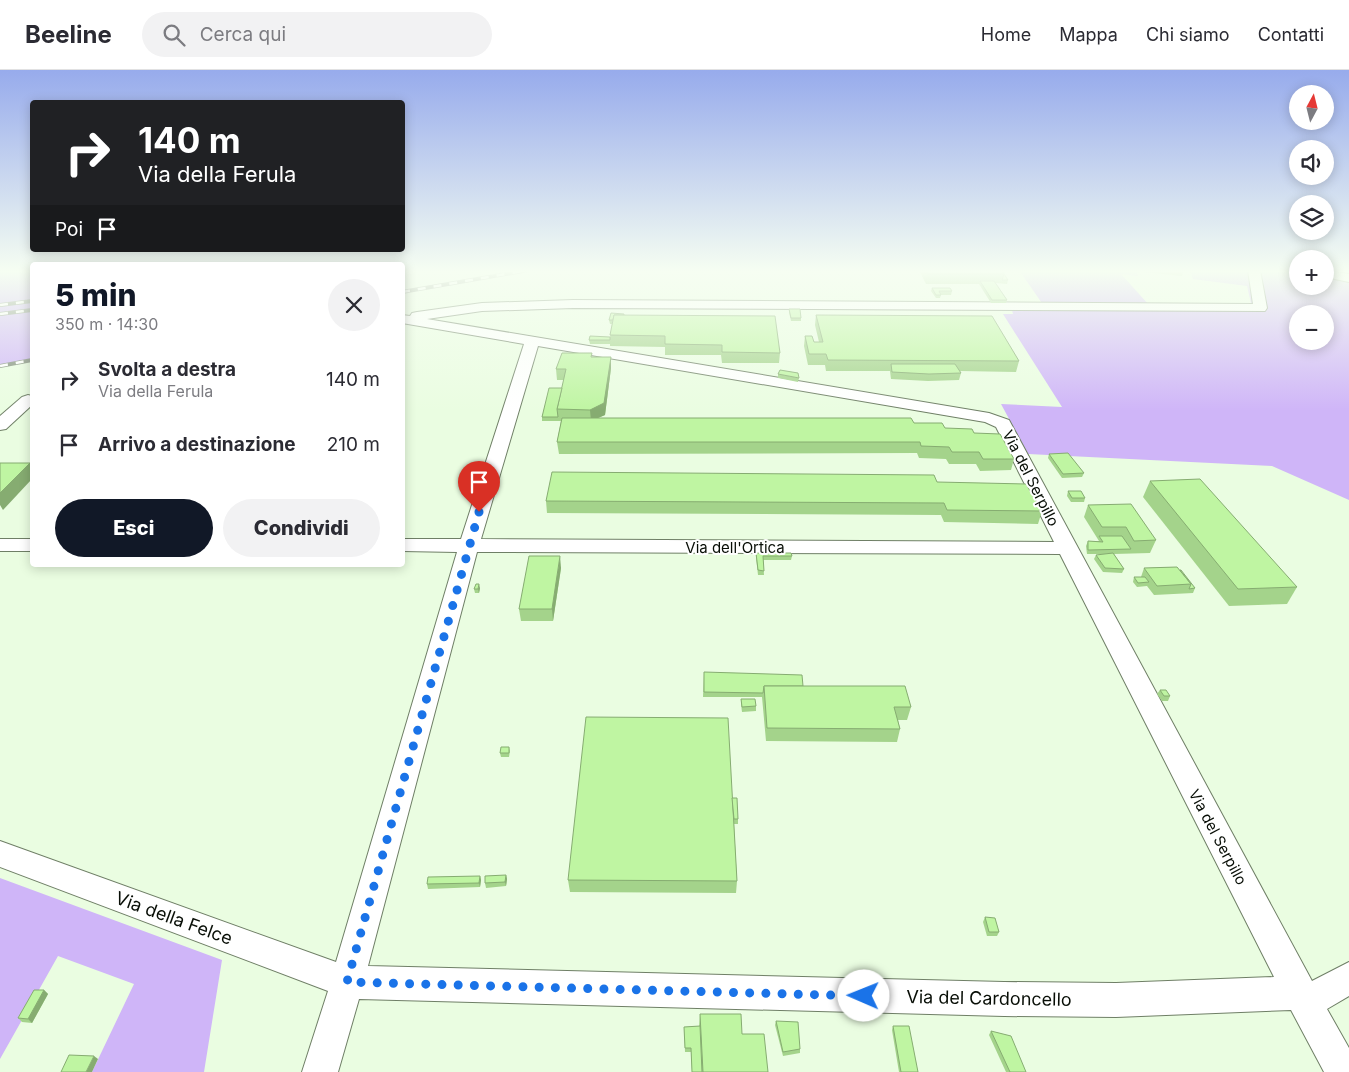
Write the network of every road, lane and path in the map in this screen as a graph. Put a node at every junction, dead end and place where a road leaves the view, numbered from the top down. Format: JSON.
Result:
{"nodes":[{"id":1,"x":405,"y":319,"type":"edge"},
{"id":2,"x":532,"y":342,"type":"junction"},
{"id":3,"x":30,"y":399,"type":"edge"},
{"id":4,"x":0,"y":408,"type":"edge"},
{"id":5,"x":0,"y":425,"type":"edge"},
{"id":6,"x":0,"y":545,"type":"edge"},
{"id":7,"x":30,"y":545,"type":"edge"},
{"id":8,"x":405,"y":545,"type":"edge"},
{"id":9,"x":469,"y":545,"type":"junction"},
{"id":10,"x":1068,"y":548,"type":"junction"},
{"id":11,"x":0,"y":854,"type":"edge"},
{"id":12,"x":1349,"y":978,"type":"edge"},
{"id":13,"x":347,"y":982,"type":"junction"},
{"id":14,"x":1303,"y":998,"type":"junction"},
{"id":15,"x":320,"y":1072,"type":"edge"},
{"id":16,"x":1343,"y":1072,"type":"edge"}],
"edges":[{"from":1,"to":2,"type":"street","name":"Via del Serpillo"},
{"from":2,"to":9,"type":"street"},
{"from":2,"to":10,"type":"street","name":"Via del Serpillo"},
{"from":3,"to":4,"type":"street"},
{"from":3,"to":5,"type":"street"},
{"from":6,"to":7,"type":"street"},
{"from":8,"to":9,"type":"street","name":"Via dell'Ortica"},
{"from":9,"to":10,"type":"street","name":"Via dell'Ortica"},
{"from":9,"to":13,"type":"street"},
{"from":10,"to":14,"type":"street","name":"Via del Serpillo"},
{"from":11,"to":13,"type":"street","name":"Via della Felce"},
{"from":12,"to":14,"type":"street"},
{"from":13,"to":14,"type":"street","name":"Via del Cardoncello"},
{"from":13,"to":15,"type":"street"},
{"from":14,"to":16,"type":"street","name":"Via del Serpillo"}]}
